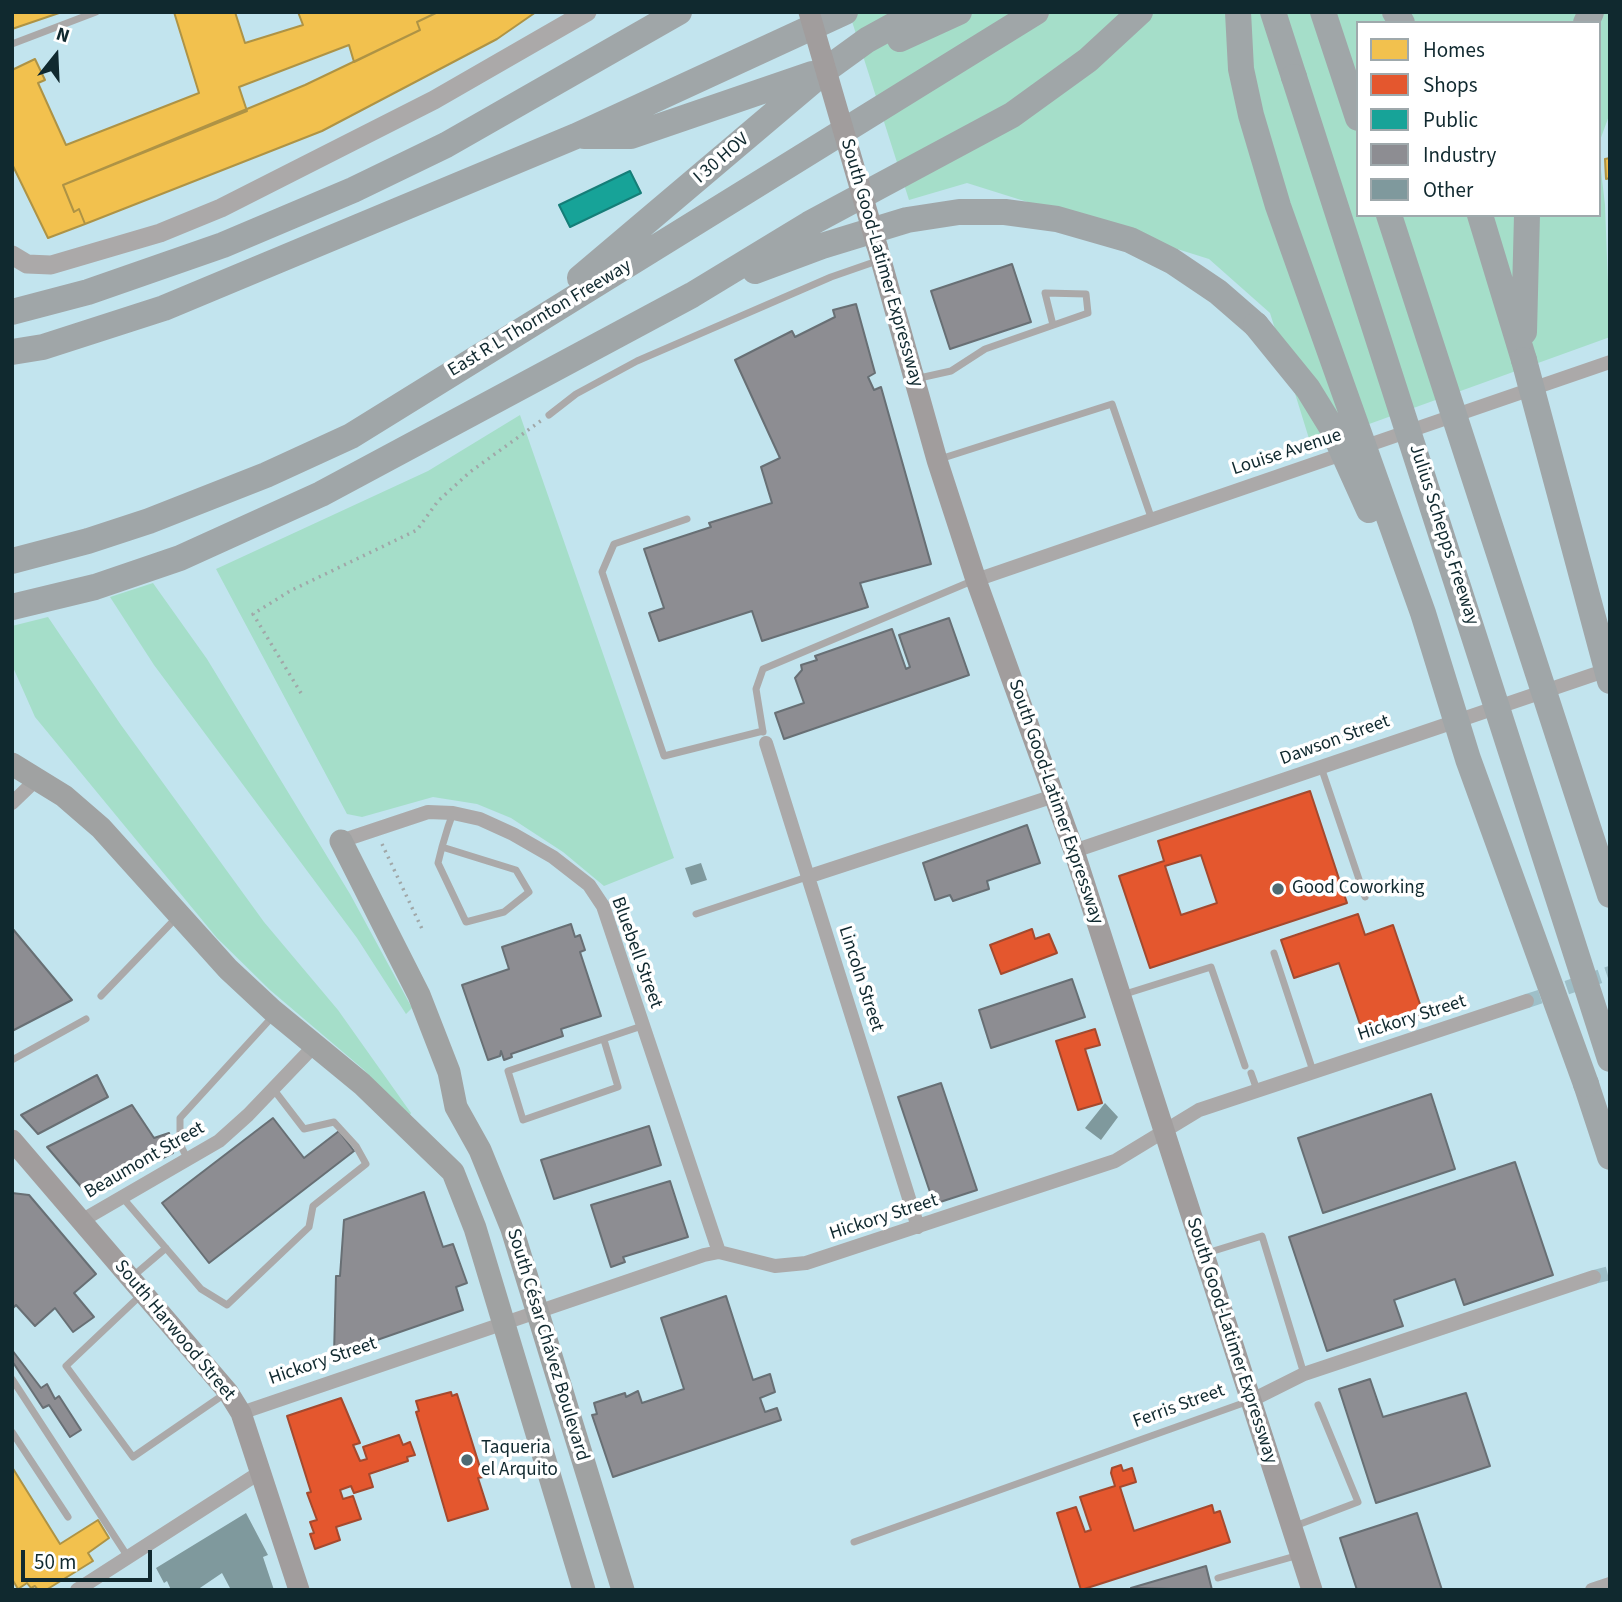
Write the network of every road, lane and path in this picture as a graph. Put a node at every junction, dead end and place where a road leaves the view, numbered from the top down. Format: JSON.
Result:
{"nodes":[{"id":1,"x":96,"y":12,"type":"edge"},
{"id":2,"x":587,"y":12,"type":"edge"},
{"id":3,"x":667,"y":12,"type":"edge"},
{"id":4,"x":679,"y":12,"type":"edge"},
{"id":5,"x":809,"y":12,"type":"edge"},
{"id":6,"x":845,"y":12,"type":"edge"},
{"id":7,"x":918,"y":12,"type":"edge"},
{"id":8,"x":959,"y":12,"type":"edge"},
{"id":9,"x":1036,"y":12,"type":"edge"},
{"id":10,"x":1140,"y":12,"type":"edge"},
{"id":11,"x":1238,"y":12,"type":"edge"},
{"id":12,"x":1273,"y":12,"type":"edge"},
{"id":13,"x":1323,"y":12,"type":"edge"},
{"id":14,"x":12,"y":44,"type":"edge"},
{"id":15,"x":624,"y":45,"type":"junction"},
{"id":16,"x":827,"y":69,"type":"junction"},
{"id":17,"x":1356,"y":112,"type":"edge"},
{"id":18,"x":576,"y":136,"type":"junction"},
{"id":19,"x":1390,"y":217,"type":"edge"},
{"id":20,"x":1481,"y":217,"type":"edge"},
{"id":21,"x":1527,"y":217,"type":"edge"},
{"id":22,"x":879,"y":253,"type":"junction"},
{"id":23,"x":12,"y":255,"type":"edge"},
{"id":24,"x":692,"y":295,"type":"junction"},
{"id":25,"x":12,"y":312,"type":"edge"},
{"id":26,"x":1052,"y":325,"type":"junction"},
{"id":27,"x":502,"y":341,"type":"junction"},
{"id":28,"x":12,"y":352,"type":"edge"},
{"id":29,"x":1524,"y":360,"type":"junction"},
{"id":30,"x":1610,"y":362,"type":"edge"},
{"id":31,"x":914,"y":379,"type":"junction"},
{"id":32,"x":549,"y":415,"type":"joint"},
{"id":33,"x":937,"y":460,"type":"junction"},
{"id":34,"x":1151,"y":517,"type":"junction"},
{"id":35,"x":687,"y":519,"type":"dead end"},
{"id":36,"x":12,"y":561,"type":"edge"},
{"id":37,"x":976,"y":580,"type":"junction"},
{"id":38,"x":12,"y":607,"type":"edge"},
{"id":39,"x":1610,"y":669,"type":"edge"},
{"id":40,"x":1610,"y":681,"type":"edge"},
{"id":41,"x":302,"y":692,"type":"dead end"},
{"id":42,"x":764,"y":737,"type":"junction"},
{"id":43,"x":1468,"y":759,"type":"junction"},
{"id":44,"x":12,"y":764,"type":"edge"},
{"id":45,"x":1321,"y":767,"type":"junction"},
{"id":46,"x":37,"y":779,"type":"junction"},
{"id":47,"x":1054,"y":796,"type":"junction"},
{"id":48,"x":12,"y":803,"type":"edge"},
{"id":49,"x":453,"y":813,"type":"junction"},
{"id":50,"x":375,"y":829,"type":"junction"},
{"id":51,"x":341,"y":841,"type":"joint"},
{"id":52,"x":442,"y":847,"type":"junction"},
{"id":53,"x":1074,"y":851,"type":"junction"},
{"id":54,"x":807,"y":877,"type":"junction"},
{"id":55,"x":1610,"y":895,"type":"edge"},
{"id":56,"x":1365,"y":897,"type":"dead end"},
{"id":57,"x":696,"y":914,"type":"dead end"},
{"id":58,"x":178,"y":916,"type":"junction"},
{"id":59,"x":423,"y":931,"type":"dead end"},
{"id":60,"x":1274,"y":953,"type":"dead end"},
{"id":61,"x":101,"y":996,"type":"dead end"},
{"id":62,"x":1122,"y":996,"type":"junction"},
{"id":63,"x":1527,"y":1001,"type":"tunnel mouth"},
{"id":64,"x":276,"y":1013,"type":"junction"},
{"id":65,"x":86,"y":1019,"type":"dead end"},
{"id":66,"x":642,"y":1026,"type":"junction"},
{"id":67,"x":604,"y":1040,"type":"junction"},
{"id":68,"x":316,"y":1045,"type":"junction"},
{"id":69,"x":1610,"y":1059,"type":"edge"},
{"id":70,"x":12,"y":1060,"type":"edge"},
{"id":71,"x":1245,"y":1066,"type":"dead end"},
{"id":72,"x":1313,"y":1072,"type":"junction"},
{"id":73,"x":1251,"y":1073,"type":"dead end"},
{"id":74,"x":274,"y":1090,"type":"junction"},
{"id":75,"x":1257,"y":1090,"type":"junction"},
{"id":76,"x":1165,"y":1132,"type":"junction"},
{"id":77,"x":15,"y":1148,"type":"edge"},
{"id":78,"x":1610,"y":1157,"type":"edge"},
{"id":79,"x":188,"y":1161,"type":"junction"},
{"id":80,"x":122,"y":1196,"type":"junction"},
{"id":81,"x":81,"y":1221,"type":"junction"},
{"id":82,"x":918,"y":1227,"type":"junction"},
{"id":83,"x":166,"y":1248,"type":"junction"},
{"id":84,"x":719,"y":1252,"type":"junction"},
{"id":85,"x":1203,"y":1254,"type":"junction"},
{"id":86,"x":1594,"y":1278,"type":"tunnel mouth"},
{"id":87,"x":136,"y":1286,"type":"junction"},
{"id":88,"x":535,"y":1311,"type":"junction"},
{"id":89,"x":502,"y":1322,"type":"junction"},
{"id":90,"x":1304,"y":1374,"type":"junction"},
{"id":91,"x":12,"y":1379,"type":"edge"},
{"id":92,"x":228,"y":1392,"type":"junction"},
{"id":93,"x":1250,"y":1401,"type":"junction"},
{"id":94,"x":1318,"y":1405,"type":"dead end"},
{"id":95,"x":242,"y":1413,"type":"junction"},
{"id":96,"x":12,"y":1432,"type":"edge"},
{"id":97,"x":262,"y":1471,"type":"junction"},
{"id":98,"x":68,"y":1517,"type":"dead end"},
{"id":99,"x":1291,"y":1528,"type":"junction"},
{"id":100,"x":854,"y":1542,"type":"dead end"},
{"id":101,"x":1300,"y":1555,"type":"junction"},
{"id":102,"x":128,"y":1557,"type":"junction"},
{"id":103,"x":1218,"y":1578,"type":"dead end"},
{"id":104,"x":1610,"y":1584,"type":"edge"},
{"id":105,"x":578,"y":1588,"type":"edge"},
{"id":106,"x":77,"y":1590,"type":"edge"},
{"id":107,"x":299,"y":1590,"type":"edge"},
{"id":108,"x":623,"y":1590,"type":"edge"},
{"id":109,"x":1311,"y":1590,"type":"edge"},
{"id":110,"x":1592,"y":1590,"type":"edge"}],
"edges":[{"from":1,"to":14,"type":"lane"},
{"from":2,"to":23,"type":"street"},
{"from":3,"to":15,"type":"highway"},
{"from":4,"to":15,"type":"highway"},
{"from":5,"to":22,"type":"main road","name":"South Good-Latimer Expressway","bridge":true},
{"from":6,"to":18,"type":"highway"},
{"from":7,"to":16,"type":"highway","name":"I 30 HOV"},
{"from":8,"to":16,"type":"highway","name":"I 30 HOV"},
{"from":9,"to":27,"type":"highway","name":"East R L Thornton Freeway"},
{"from":10,"to":24,"type":"highway"},
{"from":11,"to":43,"type":"highway","bridge":true},
{"from":12,"to":69,"type":"highway","name":"Julius Schepps Freeway","bridge":true},
{"from":13,"to":17,"type":"highway"},
{"from":15,"to":25,"type":"highway"},
{"from":16,"to":18,"type":"highway","name":"I 30 HOV"},
{"from":16,"to":27,"type":"highway","name":"I 30 HOV"},
{"from":18,"to":28,"type":"highway"},
{"from":19,"to":55,"type":"highway","bridge":true},
{"from":20,"to":29,"type":"highway"},
{"from":21,"to":29,"type":"highway"},
{"from":22,"to":31,"type":"main road","name":"South Good-Latimer Expressway"},
{"from":22,"to":32,"type":"lane"},
{"from":24,"to":38,"type":"highway"},
{"from":24,"to":43,"type":"highway","bridge":true},
{"from":26,"to":26,"type":"lane"},
{"from":26,"to":31,"type":"lane"},
{"from":27,"to":36,"type":"highway","name":"East R L Thornton Freeway"},
{"from":29,"to":40,"type":"highway","bridge":true},
{"from":30,"to":34,"type":"street","name":"Louise Avenue"},
{"from":31,"to":33,"type":"main road","name":"South Good-Latimer Expressway"},
{"from":32,"to":41,"type":"path"},
{"from":33,"to":34,"type":"lane"},
{"from":33,"to":37,"type":"main road","name":"South Good-Latimer Expressway"},
{"from":34,"to":37,"type":"street","name":"Louise Avenue"},
{"from":35,"to":42,"type":"lane"},
{"from":37,"to":42,"type":"lane"},
{"from":37,"to":47,"type":"main road","name":"South Good-Latimer Expressway"},
{"from":39,"to":45,"type":"street","name":"Dawson Street"},
{"from":42,"to":54,"type":"street","name":"Lincoln Street"},
{"from":43,"to":78,"type":"highway","bridge":true},
{"from":44,"to":46,"type":"main road"},
{"from":45,"to":53,"type":"street","name":"Dawson Street"},
{"from":45,"to":56,"type":"lane"},
{"from":46,"to":48,"type":"street"},
{"from":46,"to":58,"type":"main road"},
{"from":47,"to":53,"type":"main road","name":"South Good-Latimer Expressway"},
{"from":47,"to":54,"type":"street"},
{"from":49,"to":50,"type":"street","name":"Bluebell Street"},
{"from":49,"to":52,"type":"lane"},
{"from":49,"to":66,"type":"street","name":"Bluebell Street"},
{"from":50,"to":51,"type":"street","name":"Bluebell Street"},
{"from":50,"to":59,"type":"path"},
{"from":51,"to":88,"type":"main road","name":"South César Chávez Boulevard"},
{"from":52,"to":52,"type":"lane"},
{"from":53,"to":62,"type":"main road","name":"South Good-Latimer Expressway"},
{"from":54,"to":57,"type":"lane"},
{"from":54,"to":82,"type":"street","name":"Lincoln Street"},
{"from":58,"to":61,"type":"lane"},
{"from":58,"to":64,"type":"main road"},
{"from":60,"to":72,"type":"lane"},
{"from":62,"to":71,"type":"lane"},
{"from":62,"to":76,"type":"main road","name":"South Good-Latimer Expressway"},
{"from":63,"to":72,"type":"street","name":"Hickory Street"},
{"from":64,"to":68,"type":"main road"},
{"from":64,"to":79,"type":"lane"},
{"from":65,"to":70,"type":"lane"},
{"from":66,"to":67,"type":"lane"},
{"from":66,"to":84,"type":"street","name":"Bluebell Street"},
{"from":67,"to":67,"type":"lane"},
{"from":68,"to":74,"type":"street","name":"Beaumont Street"},
{"from":68,"to":89,"type":"main road","name":"South César Chávez Boulevard"},
{"from":72,"to":75,"type":"street","name":"Hickory Street"},
{"from":73,"to":75,"type":"lane"},
{"from":74,"to":79,"type":"street","name":"Beaumont Street"},
{"from":74,"to":83,"type":"lane"},
{"from":75,"to":76,"type":"street","name":"Hickory Street"},
{"from":76,"to":82,"type":"street","name":"Hickory Street"},
{"from":76,"to":85,"type":"main road","name":"South Good-Latimer Expressway"},
{"from":77,"to":81,"type":"main road","name":"South Harwood Street"},
{"from":79,"to":80,"type":"street","name":"Beaumont Street"},
{"from":80,"to":81,"type":"street","name":"Beaumont Street"},
{"from":80,"to":83,"type":"lane"},
{"from":81,"to":87,"type":"main road","name":"South Harwood Street"},
{"from":82,"to":84,"type":"street","name":"Hickory Street"},
{"from":83,"to":87,"type":"lane"},
{"from":84,"to":88,"type":"street","name":"Hickory Street"},
{"from":85,"to":90,"type":"lane"},
{"from":85,"to":93,"type":"main road","name":"South Good-Latimer Expressway"},
{"from":86,"to":90,"type":"street","name":"Ferris Street"},
{"from":87,"to":92,"type":"main road","name":"South Harwood Street"},
{"from":87,"to":92,"type":"lane"},
{"from":88,"to":89,"type":"street","name":"Hickory Street"},
{"from":88,"to":108,"type":"main road","name":"South César Chávez Boulevard"},
{"from":89,"to":95,"type":"street","name":"Hickory Street"},
{"from":89,"to":105,"type":"main road","name":"South César Chávez Boulevard"},
{"from":90,"to":93,"type":"street","name":"Ferris Street"},
{"from":91,"to":102,"type":"lane"},
{"from":92,"to":95,"type":"main road","name":"South Harwood Street"},
{"from":93,"to":99,"type":"main road","name":"South Good-Latimer Expressway"},
{"from":93,"to":100,"type":"lane","name":"Ferris Street"},
{"from":94,"to":99,"type":"lane"},
{"from":95,"to":97,"type":"main road","name":"South Harwood Street"},
{"from":96,"to":98,"type":"lane"},
{"from":97,"to":102,"type":"street"},
{"from":97,"to":107,"type":"main road","name":"South Harwood Street"},
{"from":99,"to":101,"type":"main road","name":"South Good-Latimer Expressway"},
{"from":101,"to":103,"type":"lane"},
{"from":101,"to":109,"type":"main road","name":"South Good-Latimer Expressway"},
{"from":102,"to":106,"type":"street"},
{"from":104,"to":110,"type":"street"}]}
